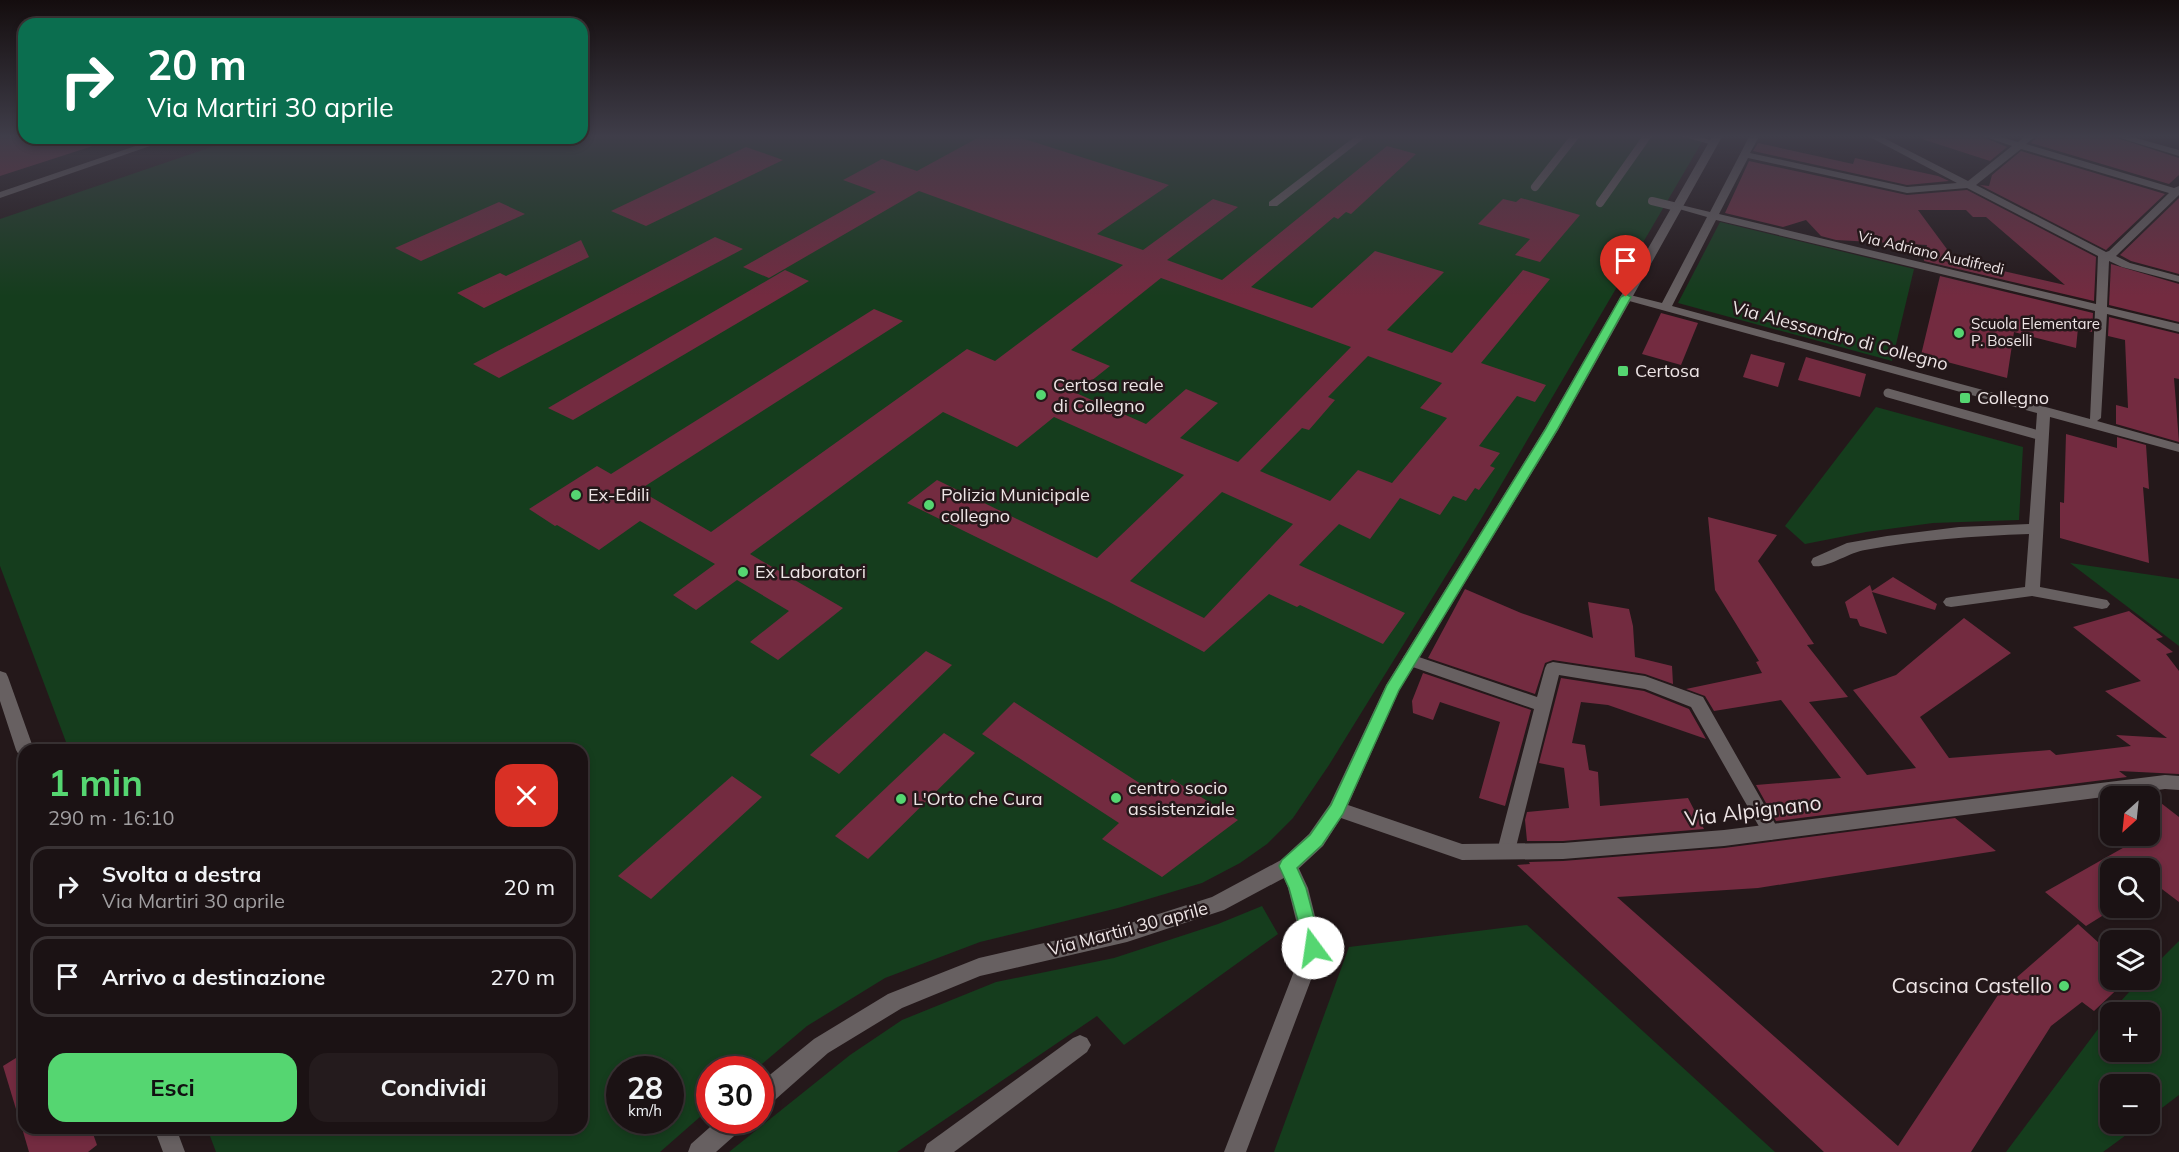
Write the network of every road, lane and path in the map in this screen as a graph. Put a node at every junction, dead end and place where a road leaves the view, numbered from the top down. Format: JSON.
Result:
{"nodes":[{"id":1,"x":18,"y":189,"type":"edge"},
{"id":2,"x":1293,"y":189,"type":"edge"},
{"id":3,"x":1610,"y":189,"type":"edge"},
{"id":4,"x":1687,"y":189,"type":"edge"},
{"id":5,"x":1727,"y":189,"type":"edge"},
{"id":6,"x":1901,"y":189,"type":"edge"},
{"id":7,"x":1923,"y":189,"type":"edge"},
{"id":8,"x":1977,"y":189,"type":"edge"},
{"id":9,"x":2177,"y":191,"type":"edge"},
{"id":10,"x":0,"y":195,"type":"edge"},
{"id":11,"x":1652,"y":201,"type":"dead end"},
{"id":12,"x":1600,"y":203,"type":"dead end"},
{"id":13,"x":1273,"y":204,"type":"dead end"},
{"id":14,"x":1677,"y":207,"type":"junction"},
{"id":15,"x":1713,"y":216,"type":"junction"},
{"id":16,"x":2104,"y":255,"type":"junction"},
{"id":17,"x":2179,"y":279,"type":"edge"},
{"id":18,"x":1626,"y":297,"type":"junction"},
{"id":19,"x":1665,"y":308,"type":"junction"},
{"id":20,"x":2101,"y":309,"type":"junction"},
{"id":21,"x":2179,"y":328,"type":"edge"},
{"id":22,"x":1888,"y":393,"type":"dead end"},
{"id":23,"x":2044,"y":412,"type":"junction"},
{"id":24,"x":2095,"y":418,"type":"dead end"},
{"id":25,"x":2042,"y":436,"type":"junction"},
{"id":26,"x":2179,"y":448,"type":"edge"},
{"id":27,"x":2036,"y":529,"type":"junction"},
{"id":28,"x":1818,"y":562,"type":"dead end"},
{"id":29,"x":2032,"y":591,"type":"junction"},
{"id":30,"x":1952,"y":602,"type":"dead end"},
{"id":31,"x":2102,"y":604,"type":"dead end"},
{"id":32,"x":1410,"y":660,"type":"junction"},
{"id":33,"x":0,"y":677,"type":"edge"},
{"id":34,"x":1543,"y":706,"type":"junction"},
{"id":35,"x":23,"y":744,"type":"edge"},
{"id":36,"x":2179,"y":783,"type":"edge"},
{"id":37,"x":1338,"y":809,"type":"junction"},
{"id":38,"x":1771,"y":832,"type":"junction"},
{"id":39,"x":1506,"y":851,"type":"junction"},
{"id":40,"x":1288,"y":866,"type":"junction"},
{"id":41,"x":1080,"y":1045,"type":"dead end"},
{"id":42,"x":774,"y":1086,"type":"edge"},
{"id":43,"x":167,"y":1134,"type":"edge"},
{"id":44,"x":719,"y":1134,"type":"edge"},
{"id":45,"x":174,"y":1152,"type":"edge"},
{"id":46,"x":699,"y":1152,"type":"edge"},
{"id":47,"x":935,"y":1152,"type":"edge"},
{"id":48,"x":1235,"y":1152,"type":"edge"}],
"edges":[{"from":1,"to":10,"type":"street"},
{"from":2,"to":13,"type":"street"},
{"from":3,"to":12,"type":"lane"},
{"from":4,"to":14,"type":"street","name":"Via Martiri 30 aprile"},
{"from":5,"to":15,"type":"street"},
{"from":6,"to":7,"type":"street"},
{"from":8,"to":16,"type":"street"},
{"from":9,"to":16,"type":"street"},
{"from":11,"to":14,"type":"lane"},
{"from":14,"to":15,"type":"street","name":"Via Adriano Audifredi"},
{"from":14,"to":18,"type":"street","name":"Via Martiri 30 aprile"},
{"from":15,"to":19,"type":"street"},
{"from":15,"to":20,"type":"street","name":"Via Adriano Audifredi"},
{"from":16,"to":17,"type":"street"},
{"from":16,"to":20,"type":"street"},
{"from":18,"to":19,"type":"street","name":"Via Alessandro di Collegno"},
{"from":18,"to":32,"type":"street","name":"Via Martiri 30 aprile"},
{"from":19,"to":23,"type":"street","name":"Via Alessandro di Collegno"},
{"from":20,"to":21,"type":"street","name":"Via Adriano Audifredi"},
{"from":20,"to":24,"type":"street"},
{"from":22,"to":25,"type":"lane"},
{"from":23,"to":25,"type":"street"},
{"from":23,"to":26,"type":"street","name":"Via Alessandro di Collegno"},
{"from":25,"to":27,"type":"street"},
{"from":27,"to":28,"type":"street"},
{"from":27,"to":29,"type":"street"},
{"from":29,"to":30,"type":"street"},
{"from":29,"to":31,"type":"street"},
{"from":32,"to":34,"type":"street"},
{"from":32,"to":37,"type":"street","name":"Via Martiri 30 aprile"},
{"from":33,"to":35,"type":"street"},
{"from":34,"to":38,"type":"street"},
{"from":34,"to":39,"type":"street"},
{"from":36,"to":38,"type":"street","name":"Via Alpignano"},
{"from":37,"to":39,"type":"street","name":"Via Alpignano"},
{"from":37,"to":40,"type":"street","name":"Via Martiri 30 aprile"},
{"from":38,"to":39,"type":"street","name":"Via Alpignano"},
{"from":40,"to":42,"type":"street","name":"Via Martiri 30 aprile"},
{"from":40,"to":48,"type":"street"},
{"from":41,"to":47,"type":"street"},
{"from":43,"to":45,"type":"street"},
{"from":44,"to":46,"type":"street"}]}
